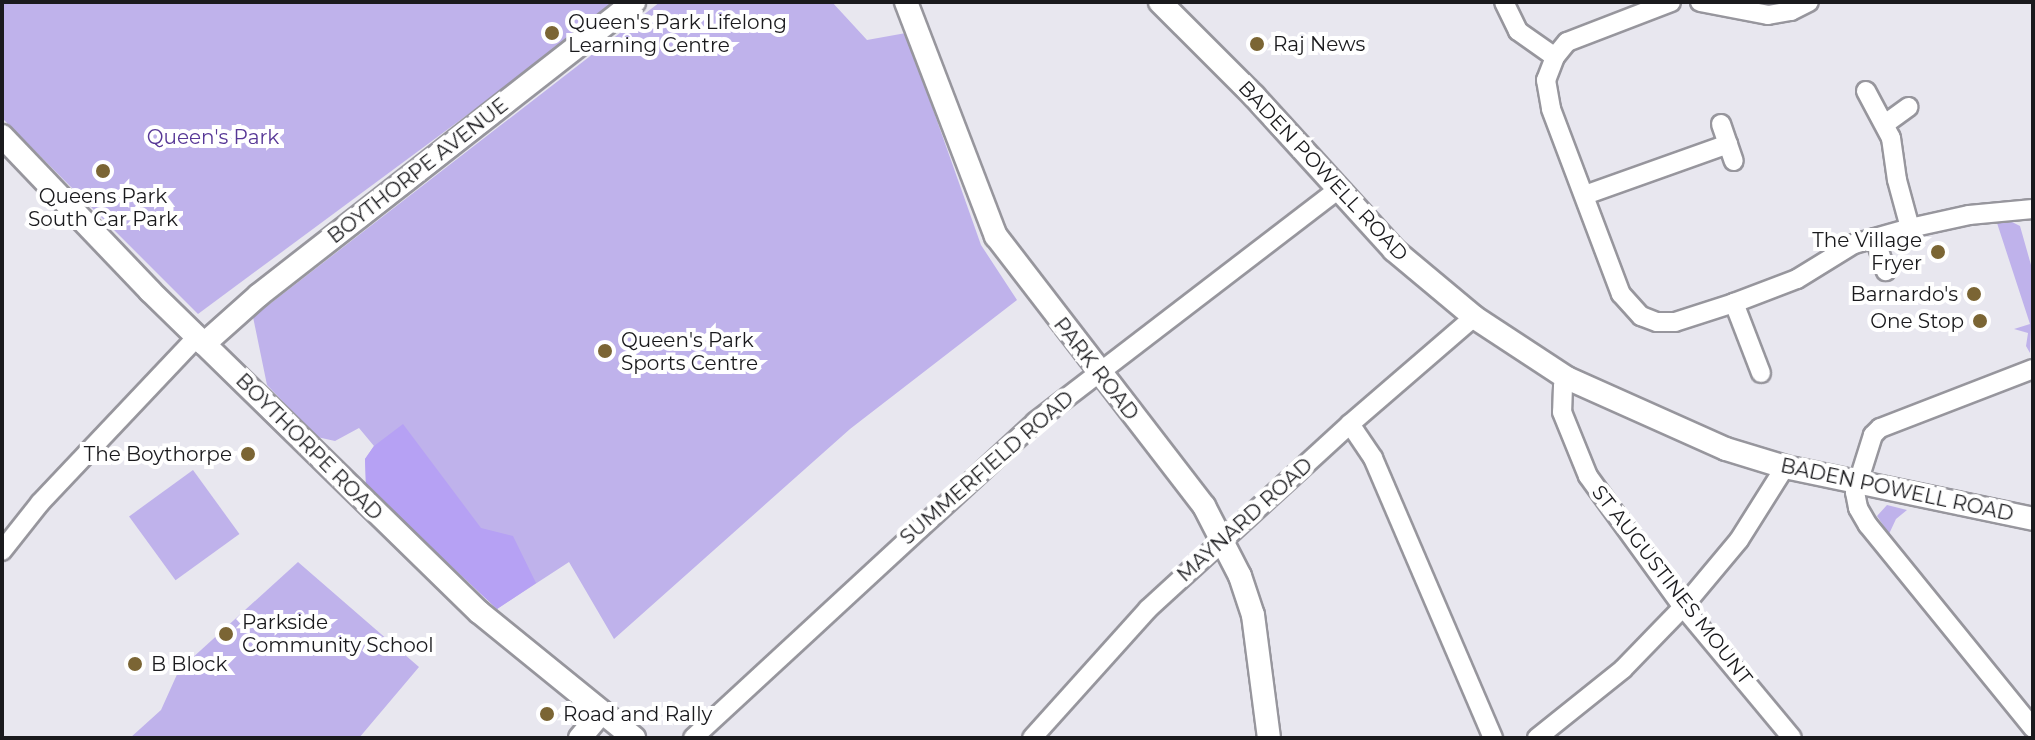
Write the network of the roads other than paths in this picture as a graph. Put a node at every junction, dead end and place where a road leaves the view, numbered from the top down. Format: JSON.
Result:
{"nodes":[{"id":1,"x":634,"y":2,"type":"edge"},
{"id":2,"x":906,"y":2,"type":"edge"},
{"id":3,"x":1160,"y":2,"type":"edge"},
{"id":4,"x":1504,"y":2,"type":"edge"},
{"id":5,"x":1671,"y":2,"type":"edge"},
{"id":6,"x":1700,"y":2,"type":"edge"},
{"id":7,"x":1809,"y":2,"type":"edge"},
{"id":8,"x":1555,"y":57,"type":"junction"},
{"id":9,"x":1866,"y":91,"type":"dead end"},
{"id":10,"x":1908,"y":107,"type":"dead end"},
{"id":11,"x":1721,"y":124,"type":"dead end"},
{"id":12,"x":1885,"y":124,"type":"junction"},
{"id":13,"x":2,"y":136,"type":"edge"},
{"id":14,"x":1337,"y":190,"type":"junction"},
{"id":15,"x":1585,"y":195,"type":"junction"},
{"id":16,"x":2033,"y":209,"type":"edge"},
{"id":17,"x":1910,"y":228,"type":"junction"},
{"id":18,"x":1875,"y":238,"type":"junction"},
{"id":19,"x":1886,"y":271,"type":"dead end"},
{"id":20,"x":1734,"y":303,"type":"junction"},
{"id":21,"x":1474,"y":317,"type":"junction"},
{"id":22,"x":200,"y":340,"type":"junction"},
{"id":23,"x":2033,"y":369,"type":"edge"},
{"id":24,"x":1761,"y":373,"type":"dead end"},
{"id":25,"x":1099,"y":374,"type":"junction"},
{"id":26,"x":1567,"y":378,"type":"junction"},
{"id":27,"x":1350,"y":424,"type":"junction"},
{"id":28,"x":1785,"y":467,"type":"junction"},
{"id":29,"x":1858,"y":480,"type":"junction"},
{"id":30,"x":2033,"y":519,"type":"edge"},
{"id":31,"x":1222,"y":540,"type":"junction"},
{"id":32,"x":2,"y":551,"type":"edge"},
{"id":33,"x":1683,"y":607,"type":"junction"},
{"id":34,"x":600,"y":714,"type":"junction"},
{"id":35,"x":2033,"y":728,"type":"edge"},
{"id":36,"x":580,"y":738,"type":"edge"},
{"id":37,"x":634,"y":738,"type":"edge"},
{"id":38,"x":693,"y":738,"type":"edge"},
{"id":39,"x":1032,"y":738,"type":"edge"},
{"id":40,"x":1269,"y":738,"type":"edge"},
{"id":41,"x":1493,"y":738,"type":"edge"},
{"id":42,"x":1537,"y":738,"type":"edge"},
{"id":43,"x":1792,"y":738,"type":"edge"}],
"edges":[{"from":1,"to":22,"type":"street","name":"BOYTHORPE AVENUE"},
{"from":2,"to":25,"type":"street","name":"PARK ROAD"},
{"from":3,"to":14,"type":"street","name":"BADEN POWELL ROAD"},
{"from":4,"to":8,"type":"street"},
{"from":5,"to":8,"type":"street"},
{"from":6,"to":7,"type":"street"},
{"from":8,"to":15,"type":"street"},
{"from":9,"to":12,"type":"street"},
{"from":10,"to":12,"type":"street"},
{"from":11,"to":15,"type":"street"},
{"from":12,"to":17,"type":"street"},
{"from":13,"to":22,"type":"street","name":"BOYTHORPE ROAD"},
{"from":14,"to":21,"type":"street","name":"BADEN POWELL ROAD"},
{"from":14,"to":25,"type":"street","name":"SUMMERFIELD ROAD"},
{"from":15,"to":20,"type":"street"},
{"from":16,"to":17,"type":"street"},
{"from":17,"to":18,"type":"street"},
{"from":18,"to":19,"type":"street"},
{"from":18,"to":20,"type":"street"},
{"from":20,"to":24,"type":"street"},
{"from":21,"to":26,"type":"street","name":"BADEN POWELL ROAD"},
{"from":21,"to":27,"type":"street","name":"MAYNARD ROAD"},
{"from":22,"to":32,"type":"street","name":"BOYTHORPE AVENUE"},
{"from":22,"to":34,"type":"street","name":"BOYTHORPE ROAD"},
{"from":23,"to":29,"type":"street"},
{"from":25,"to":31,"type":"street","name":"PARK ROAD"},
{"from":25,"to":38,"type":"street","name":"SUMMERFIELD ROAD"},
{"from":26,"to":28,"type":"street","name":"BADEN POWELL ROAD"},
{"from":26,"to":33,"type":"street","name":"ST AUGUSTINES MOUNT"},
{"from":27,"to":31,"type":"street","name":"MAYNARD ROAD"},
{"from":27,"to":41,"type":"street"},
{"from":28,"to":29,"type":"street","name":"BADEN POWELL ROAD"},
{"from":28,"to":33,"type":"street"},
{"from":29,"to":30,"type":"street","name":"BADEN POWELL ROAD"},
{"from":29,"to":35,"type":"street"},
{"from":31,"to":39,"type":"street","name":"MAYNARD ROAD"},
{"from":31,"to":40,"type":"street","name":"PARK ROAD"},
{"from":33,"to":42,"type":"street"},
{"from":33,"to":43,"type":"street","name":"ST AUGUSTINES MOUNT"},
{"from":34,"to":36,"type":"street"},
{"from":34,"to":37,"type":"street","name":"BOYTHORPE ROAD"}]}
